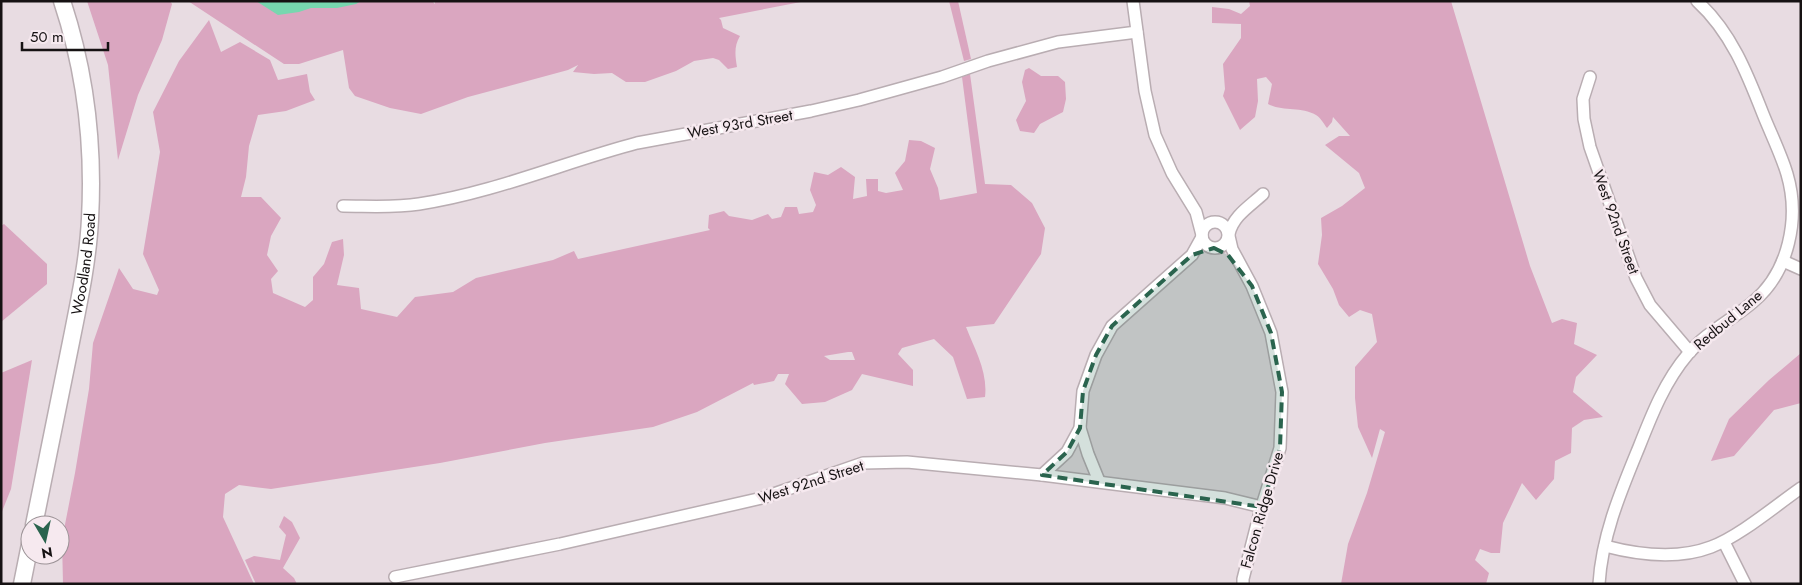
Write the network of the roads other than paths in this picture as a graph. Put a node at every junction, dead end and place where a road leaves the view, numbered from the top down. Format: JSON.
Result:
{"nodes":[{"id":1,"x":62,"y":1,"type":"edge"},
{"id":2,"x":1133,"y":1,"type":"edge"},
{"id":3,"x":1702,"y":3,"type":"edge"},
{"id":4,"x":1137,"y":32,"type":"junction"},
{"id":5,"x":1590,"y":77,"type":"dead end"},
{"id":6,"x":1264,"y":194,"type":"dead end"},
{"id":7,"x":343,"y":206,"type":"dead end"},
{"id":8,"x":1196,"y":212,"type":"junction"},
{"id":9,"x":1237,"y":218,"type":"junction"},
{"id":10,"x":1218,"y":222,"type":"junction"},
{"id":11,"x":1229,"y":235,"type":"junction"},
{"id":12,"x":1202,"y":236,"type":"junction"},
{"id":13,"x":1215,"y":248,"type":"junction"},
{"id":14,"x":1192,"y":255,"type":"junction"},
{"id":15,"x":1783,"y":261,"type":"junction"},
{"id":16,"x":1240,"y":265,"type":"junction"},
{"id":17,"x":1801,"y":269,"type":"edge"},
{"id":18,"x":1690,"y":352,"type":"junction"},
{"id":19,"x":1080,"y":428,"type":"junction"},
{"id":20,"x":1042,"y":475,"type":"junction"},
{"id":21,"x":1099,"y":481,"type":"junction"},
{"id":22,"x":1801,"y":488,"type":"edge"},
{"id":23,"x":1262,"y":507,"type":"junction"},
{"id":24,"x":36,"y":515,"type":"edge"},
{"id":25,"x":1724,"y":542,"type":"junction"},
{"id":26,"x":1605,"y":546,"type":"junction"},
{"id":27,"x":26,"y":565,"type":"edge"},
{"id":28,"x":395,"y":577,"type":"dead end"},
{"id":29,"x":22,"y":584,"type":"edge"},
{"id":30,"x":1243,"y":584,"type":"edge"},
{"id":31,"x":1599,"y":584,"type":"edge"},
{"id":32,"x":1745,"y":584,"type":"edge"}],
"edges":[{"from":1,"to":24,"type":"main road","name":"Woodland Road"},
{"from":2,"to":4,"type":"street"},
{"from":3,"to":15,"type":"street","name":"Redbud Lane"},
{"from":4,"to":7,"type":"street","name":"West 93rd Street"},
{"from":4,"to":8,"type":"street"},
{"from":5,"to":18,"type":"street","name":"West 92nd Street"},
{"from":6,"to":9,"type":"street"},
{"from":8,"to":10,"type":"street"},
{"from":8,"to":12,"type":"street"},
{"from":9,"to":10,"type":"street"},
{"from":9,"to":11,"type":"street"},
{"from":10,"to":11,"type":"street"},
{"from":10,"to":12,"type":"street"},
{"from":11,"to":13,"type":"street"},
{"from":11,"to":16,"type":"street","name":"Falcon Ridge Drive"},
{"from":12,"to":13,"type":"street"},
{"from":12,"to":14,"type":"street"},
{"from":13,"to":14,"type":"street"},
{"from":13,"to":16,"type":"street","name":"Falcon Ridge Drive"},
{"from":14,"to":19,"type":"street"},
{"from":15,"to":17,"type":"street"},
{"from":15,"to":18,"type":"street","name":"Redbud Lane"},
{"from":16,"to":23,"type":"street","name":"Falcon Ridge Drive"},
{"from":18,"to":26,"type":"street","name":"Redbud Lane"},
{"from":19,"to":20,"type":"street"},
{"from":19,"to":21,"type":"street"},
{"from":20,"to":21,"type":"street","name":"West 92nd Street"},
{"from":20,"to":28,"type":"street","name":"West 92nd Street"},
{"from":21,"to":23,"type":"street","name":"West 92nd Street"},
{"from":22,"to":25,"type":"street"},
{"from":23,"to":30,"type":"street","name":"Falcon Ridge Drive"},
{"from":25,"to":26,"type":"street"},
{"from":25,"to":32,"type":"street"},
{"from":26,"to":31,"type":"street","name":"Redbud Lane"},
{"from":27,"to":29,"type":"main road"}]}
